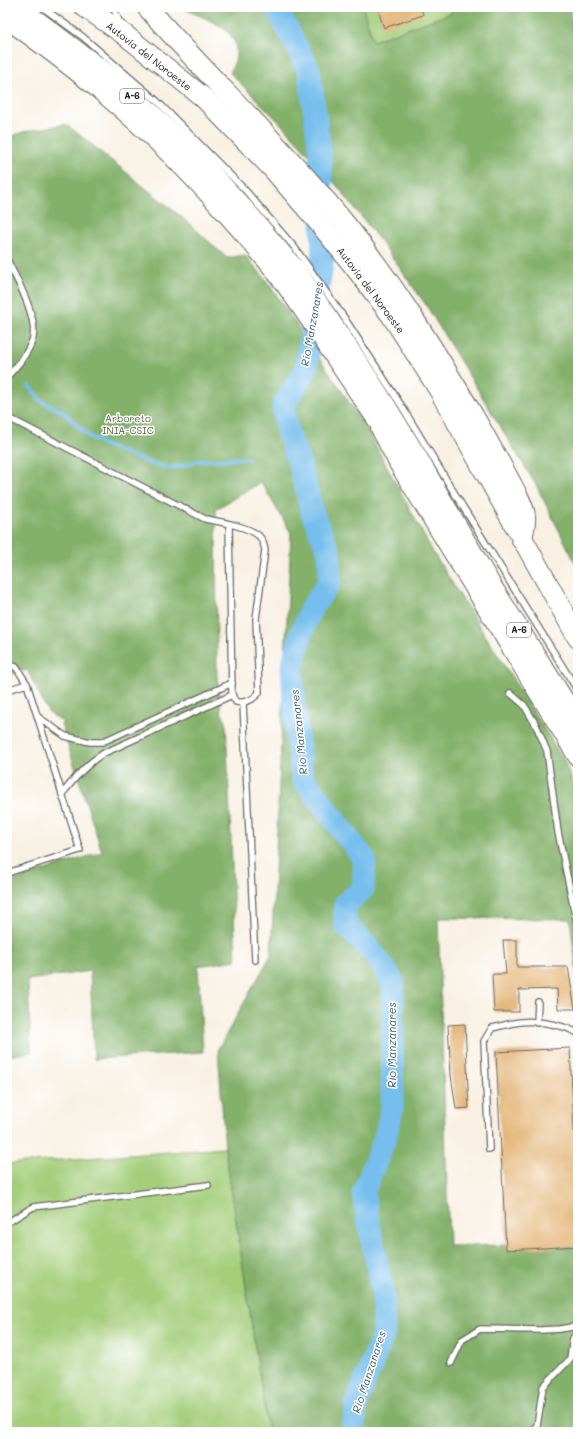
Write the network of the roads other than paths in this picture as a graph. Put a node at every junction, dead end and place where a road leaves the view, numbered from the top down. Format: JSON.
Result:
{"nodes":[{"id":1,"x":18,"y":7,"type":"edge"},
{"id":2,"x":42,"y":7,"type":"edge"},
{"id":3,"x":84,"y":7,"type":"edge"},
{"id":4,"x":113,"y":7,"type":"edge"},
{"id":5,"x":147,"y":7,"type":"edge"},
{"id":6,"x":574,"y":7,"type":"edge"},
{"id":7,"x":7,"y":18,"type":"edge"},
{"id":8,"x":7,"y":25,"type":"edge"},
{"id":9,"x":578,"y":27,"type":"edge"},
{"id":10,"x":125,"y":35,"type":"junction"},
{"id":11,"x":42,"y":43,"type":"junction"},
{"id":12,"x":83,"y":56,"type":"junction"},
{"id":13,"x":234,"y":199,"type":"junction"},
{"id":14,"x":7,"y":260,"type":"edge"},
{"id":15,"x":7,"y":376,"type":"edge"},
{"id":16,"x":445,"y":384,"type":"junction"},
{"id":17,"x":388,"y":410,"type":"junction"},
{"id":18,"x":7,"y":417,"type":"edge"},
{"id":19,"x":229,"y":524,"type":"junction"},
{"id":20,"x":544,"y":575,"type":"junction"},
{"id":21,"x":578,"y":619,"type":"edge"},
{"id":22,"x":578,"y":638,"type":"edge"},
{"id":23,"x":7,"y":666,"type":"edge"},
{"id":24,"x":232,"y":683,"type":"junction"},
{"id":25,"x":27,"y":684,"type":"junction"},
{"id":26,"x":7,"y":690,"type":"edge"},
{"id":27,"x":578,"y":691,"type":"edge"},
{"id":28,"x":510,"y":693,"type":"dead end"},
{"id":29,"x":232,"y":695,"type":"junction"},
{"id":30,"x":243,"y":703,"type":"junction"},
{"id":31,"x":38,"y":717,"type":"junction"},
{"id":32,"x":556,"y":721,"type":"junction"},
{"id":33,"x":578,"y":723,"type":"edge"},
{"id":34,"x":578,"y":756,"type":"edge"},
{"id":35,"x":578,"y":766,"type":"edge"},
{"id":36,"x":62,"y":794,"type":"junction"},
{"id":37,"x":7,"y":873,"type":"edge"},
{"id":38,"x":578,"y":929,"type":"edge"},
{"id":39,"x":255,"y":960,"type":"dead end"},
{"id":40,"x":538,"y":1002,"type":"dead end"},
{"id":41,"x":538,"y":1023,"type":"junction"},
{"id":42,"x":578,"y":1034,"type":"edge"},
{"id":43,"x":489,"y":1149,"type":"dead end"},
{"id":44,"x":208,"y":1185,"type":"dead end"},
{"id":45,"x":7,"y":1223,"type":"edge"},
{"id":46,"x":578,"y":1326,"type":"edge"},
{"id":47,"x":578,"y":1333,"type":"edge"},
{"id":48,"x":450,"y":1363,"type":"dead end"},
{"id":49,"x":529,"y":1432,"type":"edge"}],
"edges":[{"from":1,"to":12,"type":"highway","number":"A-6"},
{"from":2,"to":13,"type":"lane"},
{"from":3,"to":10,"type":"highway","name":"Autovía del Noroeste"},
{"from":4,"to":10,"type":"lane"},
{"from":5,"to":16,"type":"highway"},
{"from":6,"to":9,"type":"lane"},
{"from":7,"to":11,"type":"highway","number":"A-6"},
{"from":8,"to":11,"type":"highway","number":"A-6"},
{"from":10,"to":16,"type":"highway","name":"Autovía del Noroeste"},
{"from":11,"to":12,"type":"highway","number":"A-6"},
{"from":11,"to":13,"type":"highway","number":"A-6"},
{"from":12,"to":13,"type":"highway","number":"A-6"},
{"from":13,"to":17,"type":"highway","number":"A-6"},
{"from":13,"to":17,"type":"lane"},
{"from":14,"to":15,"type":"lane"},
{"from":16,"to":20,"type":"highway","name":"Autovía del Noroeste"},
{"from":17,"to":27,"type":"lane"},
{"from":17,"to":32,"type":"highway"},
{"from":17,"to":33,"type":"highway","number":"A-6"},
{"from":18,"to":19,"type":"lane"},
{"from":19,"to":24,"type":"lane"},
{"from":19,"to":30,"type":"lane"},
{"from":20,"to":21,"type":"highway"},
{"from":20,"to":22,"type":"highway","name":"Autovía del Noroeste"},
{"from":23,"to":25,"type":"lane"},
{"from":24,"to":29,"type":"lane"},
{"from":24,"to":31,"type":"lane"},
{"from":25,"to":26,"type":"lane"},
{"from":25,"to":31,"type":"lane"},
{"from":28,"to":38,"type":"lane"},
{"from":29,"to":30,"type":"lane"},
{"from":29,"to":36,"type":"lane"},
{"from":30,"to":39,"type":"lane"},
{"from":31,"to":36,"type":"lane"},
{"from":32,"to":34,"type":"highway"},
{"from":32,"to":35,"type":"highway"},
{"from":36,"to":37,"type":"lane"},
{"from":40,"to":41,"type":"lane"},
{"from":41,"to":42,"type":"lane"},
{"from":41,"to":43,"type":"lane"},
{"from":44,"to":45,"type":"lane"},
{"from":46,"to":48,"type":"lane"},
{"from":47,"to":49,"type":"lane"}]}
